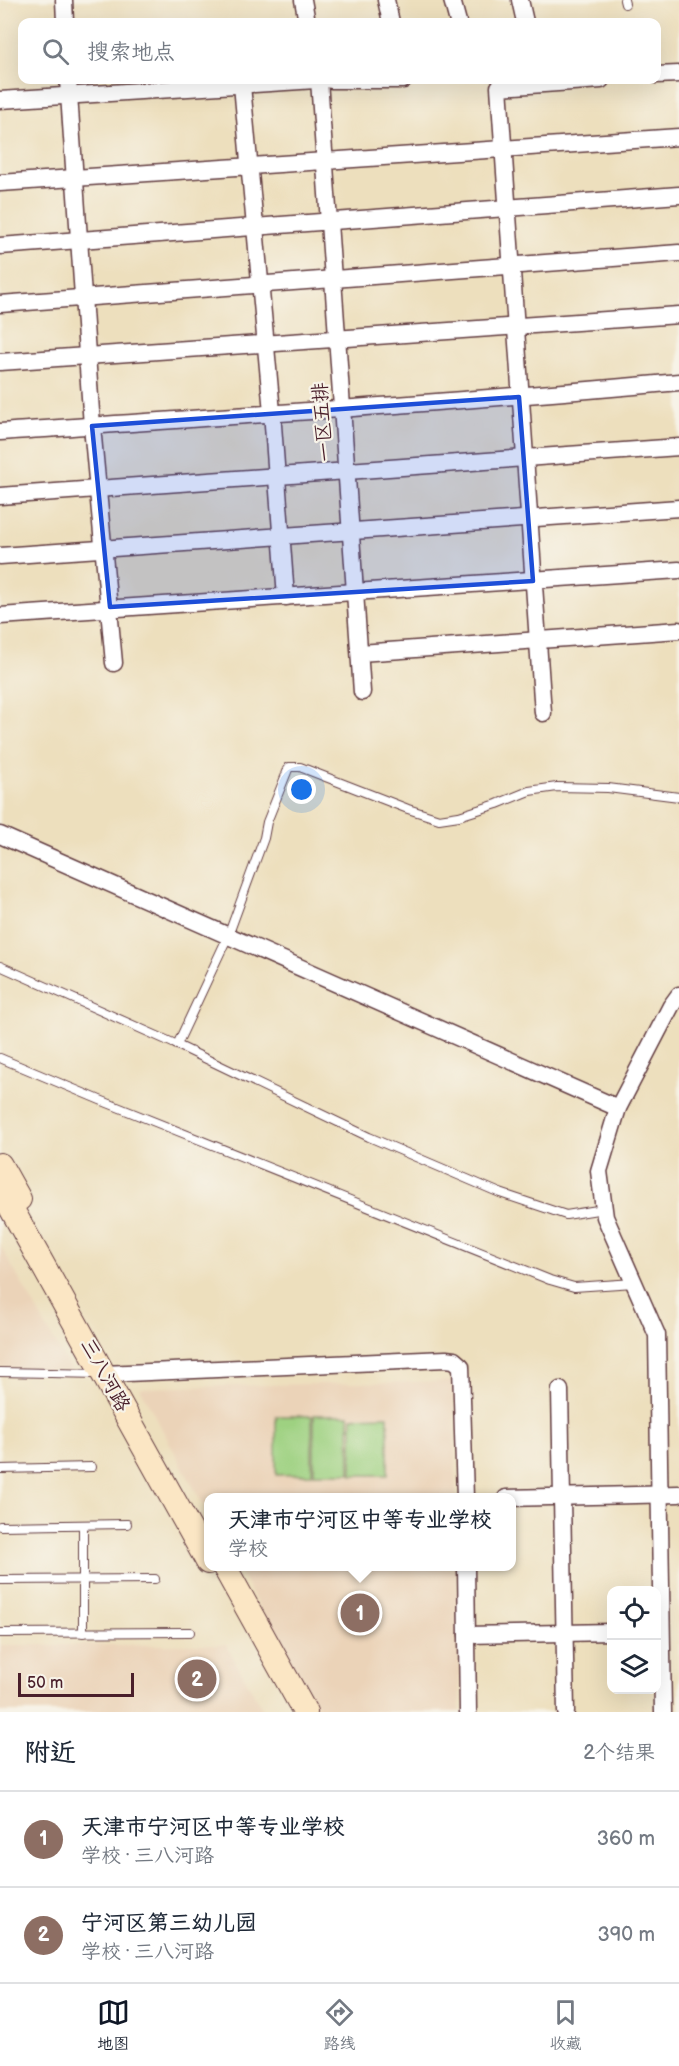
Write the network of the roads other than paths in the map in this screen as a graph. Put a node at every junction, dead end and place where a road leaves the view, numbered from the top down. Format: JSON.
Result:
{"nodes":[{"id":1,"x":64,"y":0,"type":"edge"},
{"id":2,"x":386,"y":0,"type":"edge"},
{"id":3,"x":452,"y":0,"type":"edge"},
{"id":4,"x":520,"y":0,"type":"edge"},
{"id":5,"x":306,"y":1,"type":"edge"},
{"id":6,"x":65,"y":18,"type":"edge"},
{"id":7,"x":307,"y":18,"type":"edge"},
{"id":8,"x":390,"y":18,"type":"edge"},
{"id":9,"x":457,"y":18,"type":"edge"},
{"id":10,"x":524,"y":18,"type":"edge"},
{"id":11,"x":679,"y":74,"type":"edge"},
{"id":12,"x":661,"y":75,"type":"edge"},
{"id":13,"x":257,"y":84,"type":"edge"},
{"id":14,"x":318,"y":84,"type":"edge"},
{"id":15,"x":543,"y":84,"type":"edge"},
{"id":16,"x":242,"y":85,"type":"junction"},
{"id":17,"x":69,"y":87,"type":"edge"},
{"id":18,"x":0,"y":100,"type":"edge"},
{"id":19,"x":679,"y":136,"type":"edge"},
{"id":20,"x":503,"y":149,"type":"junction"},
{"id":21,"x":324,"y":155,"type":"junction"},
{"id":22,"x":250,"y":166,"type":"junction"},
{"id":23,"x":75,"y":178,"type":"junction"},
{"id":24,"x":0,"y":183,"type":"edge"},
{"id":25,"x":679,"y":195,"type":"edge"},
{"id":26,"x":506,"y":208,"type":"junction"},
{"id":27,"x":329,"y":221,"type":"junction"},
{"id":28,"x":254,"y":227,"type":"junction"},
{"id":29,"x":80,"y":240,"type":"junction"},
{"id":30,"x":0,"y":246,"type":"edge"},
{"id":31,"x":679,"y":253,"type":"edge"},
{"id":32,"x":510,"y":266,"type":"junction"},
{"id":33,"x":334,"y":279,"type":"junction"},
{"id":34,"x":260,"y":285,"type":"junction"},
{"id":35,"x":83,"y":298,"type":"junction"},
{"id":36,"x":0,"y":304,"type":"edge"},
{"id":37,"x":679,"y":315,"type":"edge"},
{"id":38,"x":514,"y":326,"type":"junction"},
{"id":39,"x":338,"y":338,"type":"junction"},
{"id":40,"x":266,"y":343,"type":"junction"},
{"id":41,"x":87,"y":356,"type":"junction"},
{"id":42,"x":0,"y":362,"type":"edge"},
{"id":43,"x":679,"y":382,"type":"edge"},
{"id":44,"x":519,"y":397,"type":"junction"},
{"id":45,"x":343,"y":407,"type":"junction"},
{"id":46,"x":272,"y":412,"type":"junction"},
{"id":47,"x":92,"y":426,"type":"junction"},
{"id":48,"x":0,"y":432,"type":"edge"},
{"id":49,"x":679,"y":447,"type":"edge"},
{"id":50,"x":524,"y":458,"type":"junction"},
{"id":51,"x":347,"y":470,"type":"junction"},
{"id":52,"x":277,"y":476,"type":"junction"},
{"id":53,"x":98,"y":489,"type":"junction"},
{"id":54,"x":0,"y":496,"type":"edge"},
{"id":55,"x":679,"y":508,"type":"edge"},
{"id":56,"x":528,"y":519,"type":"junction"},
{"id":57,"x":352,"y":531,"type":"junction"},
{"id":58,"x":282,"y":537,"type":"junction"},
{"id":59,"x":103,"y":550,"type":"junction"},
{"id":60,"x":0,"y":556,"type":"edge"},
{"id":61,"x":679,"y":570,"type":"edge"},
{"id":62,"x":533,"y":581,"type":"junction"},
{"id":63,"x":356,"y":593,"type":"junction"},
{"id":64,"x":286,"y":597,"type":"junction"},
{"id":65,"x":110,"y":607,"type":"junction"},
{"id":66,"x":0,"y":616,"type":"edge"},
{"id":67,"x":679,"y":630,"type":"edge"},
{"id":68,"x":537,"y":640,"type":"junction"},
{"id":69,"x":360,"y":653,"type":"junction"},
{"id":70,"x":114,"y":663,"type":"dead end"},
{"id":71,"x":362,"y":692,"type":"dead end"},
{"id":72,"x":543,"y":713,"type":"dead end"},
{"id":73,"x":679,"y":798,"type":"edge"},
{"id":74,"x":0,"y":835,"type":"edge"},
{"id":75,"x":228,"y":936,"type":"junction"},
{"id":76,"x":0,"y":966,"type":"edge"},
{"id":77,"x":679,"y":995,"type":"edge"},
{"id":78,"x":177,"y":1045,"type":"junction"},
{"id":79,"x":0,"y":1058,"type":"edge"},
{"id":80,"x":618,"y":1108,"type":"junction"},
{"id":81,"x":0,"y":1165,"type":"edge"},
{"id":82,"x":0,"y":1188,"type":"edge"},
{"id":83,"x":604,"y":1209,"type":"junction"},
{"id":84,"x":634,"y":1283,"type":"junction"},
{"id":85,"x":0,"y":1372,"type":"edge"},
{"id":86,"x":110,"y":1374,"type":"junction"},
{"id":87,"x":560,"y":1390,"type":"dead end"},
{"id":88,"x":92,"y":1467,"type":"dead end"},
{"id":89,"x":0,"y":1468,"type":"edge"},
{"id":90,"x":465,"y":1493,"type":"edge"},
{"id":91,"x":658,"y":1494,"type":"junction"},
{"id":92,"x":679,"y":1494,"type":"edge"},
{"id":93,"x":562,"y":1496,"type":"junction"},
{"id":94,"x":516,"y":1497,"type":"edge"},
{"id":95,"x":127,"y":1524,"type":"dead end"},
{"id":96,"x":83,"y":1525,"type":"junction"},
{"id":97,"x":0,"y":1526,"type":"edge"},
{"id":98,"x":204,"y":1532,"type":"edge"},
{"id":99,"x":204,"y":1554,"type":"edge"},
{"id":100,"x":214,"y":1571,"type":"edge"},
{"id":101,"x":227,"y":1571,"type":"edge"},
{"id":102,"x":466,"y":1571,"type":"edge"},
{"id":103,"x":155,"y":1579,"type":"dead end"},
{"id":104,"x":0,"y":1580,"type":"edge"},
{"id":105,"x":659,"y":1586,"type":"edge"},
{"id":106,"x":661,"y":1631,"type":"edge"},
{"id":107,"x":679,"y":1631,"type":"edge"},
{"id":108,"x":190,"y":1632,"type":"dead end"},
{"id":109,"x":607,"y":1632,"type":"edge"},
{"id":110,"x":0,"y":1633,"type":"edge"},
{"id":111,"x":83,"y":1633,"type":"junction"},
{"id":112,"x":563,"y":1633,"type":"junction"},
{"id":113,"x":467,"y":1635,"type":"junction"},
{"id":114,"x":659,"y":1640,"type":"edge"},
{"id":115,"x":291,"y":1712,"type":"edge"},
{"id":116,"x":305,"y":1712,"type":"edge"},
{"id":117,"x":468,"y":1712,"type":"edge"},
{"id":118,"x":566,"y":1712,"type":"edge"},
{"id":119,"x":663,"y":1712,"type":"edge"}],
"edges":[{"from":1,"to":6,"type":"street"},
{"from":2,"to":8,"type":"street"},
{"from":3,"to":9,"type":"street"},
{"from":4,"to":10,"type":"street"},
{"from":5,"to":7,"type":"street"},
{"from":11,"to":12,"type":"street"},
{"from":13,"to":16,"type":"street"},
{"from":14,"to":21,"type":"street","name":"一区五排"},
{"from":15,"to":20,"type":"street"},
{"from":16,"to":17,"type":"street"},
{"from":16,"to":22,"type":"street"},
{"from":17,"to":18,"type":"street"},
{"from":17,"to":23,"type":"street"},
{"from":19,"to":20,"type":"street"},
{"from":20,"to":21,"type":"street"},
{"from":20,"to":26,"type":"street"},
{"from":21,"to":22,"type":"street"},
{"from":21,"to":27,"type":"street","name":"一区五排"},
{"from":22,"to":23,"type":"street"},
{"from":22,"to":28,"type":"street"},
{"from":23,"to":24,"type":"street"},
{"from":23,"to":29,"type":"street"},
{"from":25,"to":26,"type":"street"},
{"from":26,"to":27,"type":"street"},
{"from":26,"to":32,"type":"street"},
{"from":27,"to":28,"type":"street"},
{"from":27,"to":33,"type":"street","name":"一区五排"},
{"from":28,"to":29,"type":"street"},
{"from":28,"to":34,"type":"street"},
{"from":29,"to":30,"type":"street"},
{"from":29,"to":35,"type":"street"},
{"from":31,"to":32,"type":"street"},
{"from":32,"to":33,"type":"street"},
{"from":32,"to":38,"type":"street"},
{"from":33,"to":34,"type":"street"},
{"from":33,"to":39,"type":"street","name":"一区五排"},
{"from":34,"to":35,"type":"street"},
{"from":34,"to":40,"type":"street"},
{"from":35,"to":36,"type":"street"},
{"from":35,"to":41,"type":"street"},
{"from":37,"to":38,"type":"street"},
{"from":38,"to":39,"type":"street"},
{"from":38,"to":44,"type":"street"},
{"from":39,"to":40,"type":"street"},
{"from":39,"to":45,"type":"street","name":"一区五排"},
{"from":40,"to":41,"type":"street"},
{"from":40,"to":46,"type":"street"},
{"from":41,"to":42,"type":"street"},
{"from":41,"to":47,"type":"street"},
{"from":43,"to":44,"type":"street"},
{"from":44,"to":45,"type":"street"},
{"from":44,"to":50,"type":"street"},
{"from":45,"to":46,"type":"street"},
{"from":45,"to":51,"type":"street","name":"一区五排"},
{"from":46,"to":47,"type":"street"},
{"from":46,"to":52,"type":"street"},
{"from":47,"to":48,"type":"street"},
{"from":47,"to":53,"type":"street"},
{"from":49,"to":50,"type":"street"},
{"from":50,"to":51,"type":"street"},
{"from":50,"to":56,"type":"street"},
{"from":51,"to":52,"type":"street"},
{"from":51,"to":57,"type":"street","name":"一区五排"},
{"from":52,"to":53,"type":"street"},
{"from":52,"to":58,"type":"street"},
{"from":53,"to":54,"type":"street"},
{"from":53,"to":59,"type":"street"},
{"from":55,"to":56,"type":"street"},
{"from":56,"to":57,"type":"street"},
{"from":56,"to":62,"type":"street"},
{"from":57,"to":58,"type":"street"},
{"from":57,"to":63,"type":"street","name":"一区五排"},
{"from":58,"to":59,"type":"street"},
{"from":58,"to":64,"type":"street"},
{"from":59,"to":60,"type":"street"},
{"from":59,"to":65,"type":"street"},
{"from":61,"to":62,"type":"street"},
{"from":62,"to":63,"type":"street"},
{"from":62,"to":68,"type":"street"},
{"from":63,"to":64,"type":"street"},
{"from":63,"to":69,"type":"street","name":"一区五排"},
{"from":64,"to":65,"type":"street"},
{"from":65,"to":66,"type":"street"},
{"from":65,"to":70,"type":"street"},
{"from":67,"to":68,"type":"street"},
{"from":68,"to":69,"type":"street"},
{"from":68,"to":72,"type":"street"},
{"from":69,"to":71,"type":"street","name":"一区五排"},
{"from":73,"to":75,"type":"lane"},
{"from":74,"to":75,"type":"street"},
{"from":75,"to":78,"type":"lane"},
{"from":75,"to":80,"type":"street"},
{"from":76,"to":78,"type":"lane"},
{"from":77,"to":80,"type":"street"},
{"from":78,"to":83,"type":"lane"},
{"from":79,"to":84,"type":"lane"},
{"from":80,"to":83,"type":"street"},
{"from":81,"to":86,"type":"street","name":"三八河路"},
{"from":82,"to":86,"type":"street","name":"三八河路"},
{"from":83,"to":84,"type":"street"},
{"from":84,"to":91,"type":"street"},
{"from":85,"to":86,"type":"lane"},
{"from":86,"to":90,"type":"street"},
{"from":86,"to":98,"type":"street","name":"三八河路"},
{"from":86,"to":99,"type":"street","name":"三八河路"},
{"from":87,"to":93,"type":"street"},
{"from":88,"to":89,"type":"lane"},
{"from":91,"to":92,"type":"street"},
{"from":91,"to":93,"type":"street"},
{"from":91,"to":105,"type":"street"},
{"from":93,"to":94,"type":"street"},
{"from":93,"to":112,"type":"street"},
{"from":95,"to":96,"type":"lane"},
{"from":96,"to":97,"type":"lane"},
{"from":96,"to":111,"type":"lane"},
{"from":100,"to":115,"type":"street"},
{"from":101,"to":116,"type":"street"},
{"from":102,"to":113,"type":"street"},
{"from":103,"to":104,"type":"lane"},
{"from":106,"to":107,"type":"street"},
{"from":108,"to":111,"type":"lane"},
{"from":109,"to":112,"type":"street"},
{"from":110,"to":111,"type":"lane"},
{"from":112,"to":113,"type":"street"},
{"from":112,"to":118,"type":"street"},
{"from":113,"to":117,"type":"street"},
{"from":114,"to":119,"type":"street"}]}
